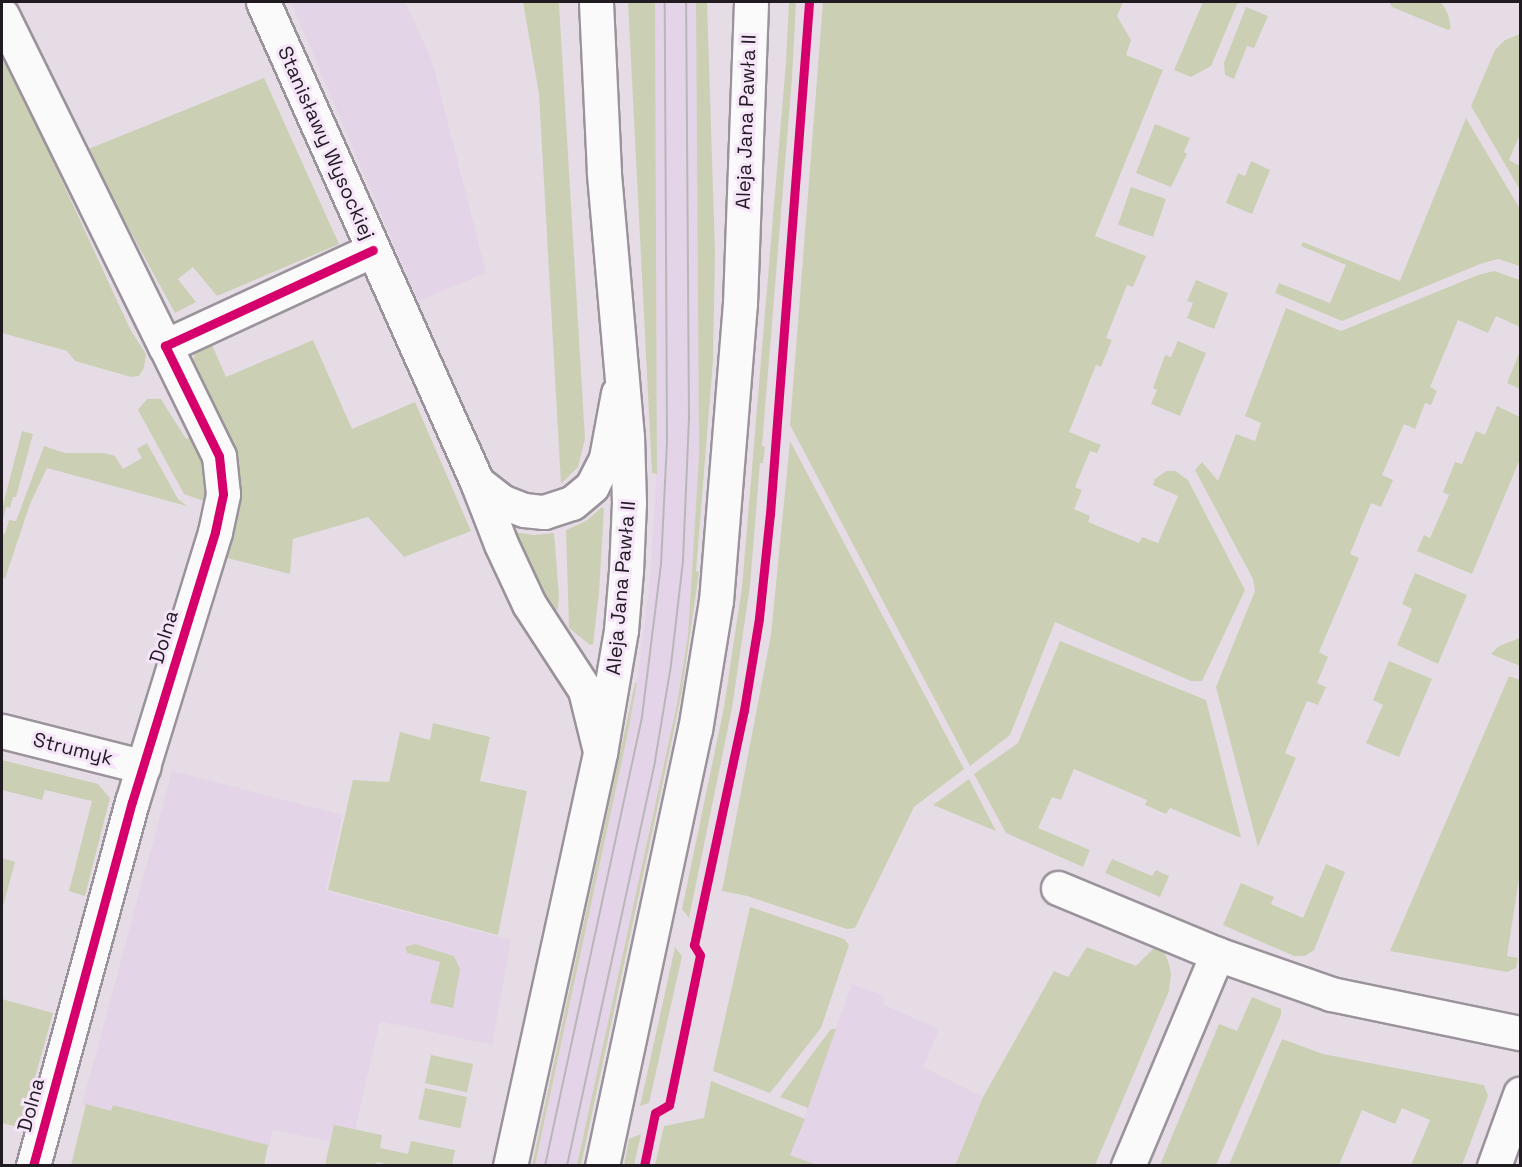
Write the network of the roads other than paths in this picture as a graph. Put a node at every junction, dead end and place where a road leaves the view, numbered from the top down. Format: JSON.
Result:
{"nodes":[{"id":1,"x":263,"y":2,"type":"edge"},
{"id":2,"x":596,"y":2,"type":"edge"},
{"id":3,"x":751,"y":2,"type":"edge"},
{"id":4,"x":2,"y":15,"type":"edge"},
{"id":5,"x":373,"y":250,"type":"junction"},
{"id":6,"x":165,"y":346,"type":"junction"},
{"id":7,"x":621,"y":364,"type":"junction"},
{"id":8,"x":477,"y":482,"type":"junction"},
{"id":9,"x":2,"y":731,"type":"edge"},
{"id":10,"x":600,"y":753,"type":"junction"},
{"id":11,"x":144,"y":767,"type":"junction"},
{"id":12,"x":1058,"y":888,"type":"dead end"},
{"id":13,"x":1217,"y":954,"type":"junction"},
{"id":14,"x":1521,"y":1033,"type":"edge"},
{"id":15,"x":1521,"y":1094,"type":"edge"},
{"id":16,"x":33,"y":1166,"type":"edge"},
{"id":17,"x":510,"y":1166,"type":"edge"},
{"id":18,"x":603,"y":1166,"type":"edge"},
{"id":19,"x":1128,"y":1166,"type":"edge"},
{"id":20,"x":1494,"y":1166,"type":"edge"}],
"edges":[{"from":1,"to":5,"type":"street","name":"Stanisławy Wysockiej"},
{"from":2,"to":7,"type":"street","name":"Aleja Jana Pawła II"},
{"from":3,"to":18,"type":"street","name":"Aleja Jana Pawła II"},
{"from":4,"to":6,"type":"street","name":"Dolna"},
{"from":5,"to":6,"type":"street"},
{"from":5,"to":8,"type":"street","name":"Stanisławy Wysockiej"},
{"from":6,"to":11,"type":"street","name":"Dolna"},
{"from":7,"to":8,"type":"street","name":"Stanisławy Wysockiej"},
{"from":7,"to":10,"type":"street","name":"Aleja Jana Pawła II"},
{"from":8,"to":10,"type":"street","name":"Stanisławy Wysockiej"},
{"from":9,"to":11,"type":"street","name":"Strumyk"},
{"from":10,"to":17,"type":"street","name":"Aleja Jana Pawła II"},
{"from":11,"to":16,"type":"street","name":"Dolna"},
{"from":12,"to":13,"type":"street"},
{"from":13,"to":14,"type":"street"},
{"from":13,"to":19,"type":"street"},
{"from":15,"to":20,"type":"street"}]}
